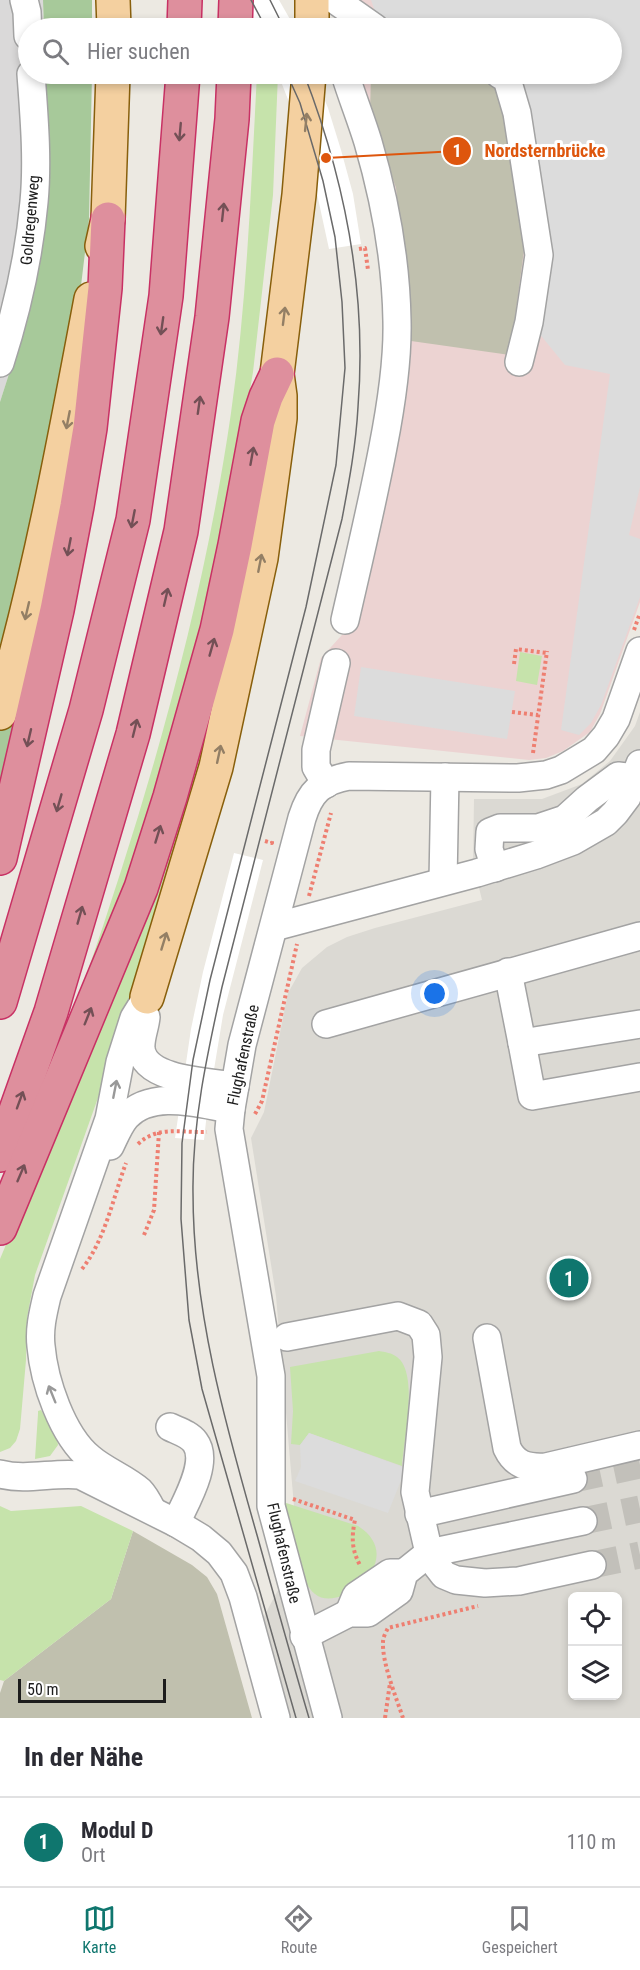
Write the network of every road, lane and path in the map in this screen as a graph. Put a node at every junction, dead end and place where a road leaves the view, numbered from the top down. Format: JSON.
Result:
{"nodes":[{"id":1,"x":24,"y":0,"type":"edge"},
{"id":2,"x":113,"y":0,"type":"edge"},
{"id":3,"x":185,"y":0,"type":"edge"},
{"id":4,"x":236,"y":0,"type":"edge"},
{"id":5,"x":27,"y":18,"type":"edge"},
{"id":6,"x":114,"y":18,"type":"edge"},
{"id":7,"x":184,"y":18,"type":"edge"},
{"id":8,"x":235,"y":18,"type":"edge"},
{"id":9,"x":31,"y":84,"type":"edge"},
{"id":10,"x":113,"y":84,"type":"edge"},
{"id":11,"x":182,"y":84,"type":"edge"},
{"id":12,"x":234,"y":84,"type":"edge"},
{"id":13,"x":308,"y":84,"type":"edge"},
{"id":14,"x":348,"y":84,"type":"edge"},
{"id":15,"x":509,"y":84,"type":"edge"},
{"id":16,"x":108,"y":219,"type":"junction"},
{"id":17,"x":359,"y":249,"type":"dead end"},
{"id":18,"x":366,"y":252,"type":"dead end"},
{"id":19,"x":519,"y":362,"type":"dead end"},
{"id":20,"x":0,"y":363,"type":"edge"},
{"id":21,"x":277,"y":374,"type":"junction"},
{"id":22,"x":640,"y":613,"type":"edge"},
{"id":23,"x":345,"y":620,"type":"dead end"},
{"id":24,"x":635,"y":645,"type":"edge"},
{"id":25,"x":336,"y":663,"type":"dead end"},
{"id":26,"x":514,"y":664,"type":"dead end"},
{"id":27,"x":512,"y":712,"type":"dead end"},
{"id":28,"x":0,"y":713,"type":"edge"},
{"id":29,"x":538,"y":715,"type":"junction"},
{"id":30,"x":532,"y":763,"type":"dead end"},
{"id":31,"x":638,"y":771,"type":"edge"},
{"id":32,"x":445,"y":777,"type":"junction"},
{"id":33,"x":326,"y":784,"type":"junction"},
{"id":34,"x":0,"y":858,"type":"edge"},
{"id":35,"x":495,"y":868,"type":"junction"},
{"id":36,"x":443,"y":881,"type":"junction"},
{"id":37,"x":274,"y":927,"type":"junction"},
{"id":38,"x":640,"y":936,"type":"edge"},
{"id":39,"x":508,"y":972,"type":"junction"},
{"id":40,"x":147,"y":997,"type":"junction"},
{"id":41,"x":0,"y":1002,"type":"edge"},
{"id":42,"x":326,"y":1024,"type":"dead end"},
{"id":43,"x":640,"y":1024,"type":"edge"},
{"id":44,"x":522,"y":1043,"type":"junction"},
{"id":45,"x":640,"y":1077,"type":"edge"},
{"id":46,"x":228,"y":1108,"type":"junction"},
{"id":47,"x":159,"y":1132,"type":"junction"},
{"id":48,"x":136,"y":1146,"type":"dead end"},
{"id":49,"x":0,"y":1155,"type":"edge"},
{"id":50,"x":128,"y":1159,"type":"dead end"},
{"id":51,"x":94,"y":1165,"type":"junction"},
{"id":52,"x":0,"y":1228,"type":"edge"},
{"id":53,"x":144,"y":1235,"type":"dead end"},
{"id":54,"x":77,"y":1277,"type":"dead end"},
{"id":55,"x":287,"y":1337,"type":"dead end"},
{"id":56,"x":487,"y":1338,"type":"dead end"},
{"id":57,"x":170,"y":1427,"type":"dead end"},
{"id":58,"x":640,"y":1445,"type":"edge"},
{"id":59,"x":78,"y":1447,"type":"junction"},
{"id":60,"x":0,"y":1474,"type":"edge"},
{"id":61,"x":58,"y":1474,"type":"junction"},
{"id":62,"x":574,"y":1479,"type":"tunnel mouth"},
{"id":63,"x":284,"y":1497,"type":"dead end"},
{"id":64,"x":152,"y":1510,"type":"junction"},
{"id":65,"x":419,"y":1514,"type":"junction"},
{"id":66,"x":583,"y":1521,"type":"tunnel mouth"},
{"id":67,"x":176,"y":1523,"type":"junction"},
{"id":68,"x":429,"y":1553,"type":"junction"},
{"id":69,"x":592,"y":1565,"type":"tunnel mouth"},
{"id":70,"x":404,"y":1573,"type":"junction"},
{"id":71,"x":374,"y":1583,"type":"junction"},
{"id":72,"x":488,"y":1604,"type":"dead end"},
{"id":73,"x":349,"y":1613,"type":"junction"},
{"id":74,"x":304,"y":1636,"type":"junction"},
{"id":75,"x":390,"y":1679,"type":"junction"},
{"id":76,"x":276,"y":1718,"type":"edge"},
{"id":77,"x":328,"y":1718,"type":"edge"},
{"id":78,"x":385,"y":1718,"type":"edge"},
{"id":79,"x":403,"y":1718,"type":"edge"}],
"edges":[{"from":1,"to":5,"type":"street"},
{"from":2,"to":6,"type":"main road"},
{"from":3,"to":7,"type":"highway"},
{"from":4,"to":8,"type":"highway"},
{"from":9,"to":20,"type":"street","name":"Goldregenweg"},
{"from":10,"to":16,"type":"main road"},
{"from":11,"to":41,"type":"highway","one_way":true},
{"from":49,"to":12,"type":"highway","one_way":true},
{"from":21,"to":13,"type":"main road","one_way":true},
{"from":14,"to":23,"type":"street"},
{"from":15,"to":19,"type":"street"},
{"from":16,"to":28,"type":"main road","one_way":true},
{"from":16,"to":34,"type":"highway","one_way":true},
{"from":17,"to":18,"type":"path"},
{"from":40,"to":21,"type":"main road","one_way":true},
{"from":52,"to":21,"type":"highway","one_way":true},
{"from":22,"to":24,"type":"path"},
{"from":24,"to":32,"type":"street"},
{"from":25,"to":33,"type":"street"},
{"from":26,"to":29,"type":"path"},
{"from":27,"to":29,"type":"path"},
{"from":29,"to":30,"type":"path"},
{"from":31,"to":35,"type":"street"},
{"from":31,"to":35,"type":"street"},
{"from":32,"to":33,"type":"street"},
{"from":32,"to":36,"type":"street"},
{"from":33,"to":37,"type":"street","name":"Flughafenstraße"},
{"from":35,"to":36,"type":"street"},
{"from":36,"to":37,"type":"street"},
{"from":37,"to":46,"type":"street","name":"Flughafenstraße"},
{"from":38,"to":39,"type":"street"},
{"from":39,"to":42,"type":"street"},
{"from":39,"to":44,"type":"street"},
{"from":40,"to":46,"type":"street"},
{"from":51,"to":40,"type":"street","one_way":true},
{"from":43,"to":44,"type":"street"},
{"from":44,"to":45,"type":"street"},
{"from":46,"to":47,"type":"path"},
{"from":46,"to":51,"type":"street"},
{"from":46,"to":74,"type":"street","name":"Flughafenstraße"},
{"from":47,"to":48,"type":"path"},
{"from":47,"to":53,"type":"path"},
{"from":50,"to":54,"type":"path"},
{"from":59,"to":51,"type":"street","one_way":true},
{"from":55,"to":65,"type":"street"},
{"from":56,"to":58,"type":"street"},
{"from":57,"to":67,"type":"street"},
{"from":59,"to":61,"type":"street"},
{"from":59,"to":64,"type":"street"},
{"from":60,"to":61,"type":"street"},
{"from":61,"to":64,"type":"street"},
{"from":62,"to":65,"type":"street"},
{"from":63,"to":71,"type":"path"},
{"from":64,"to":67,"type":"street"},
{"from":65,"to":68,"type":"street"},
{"from":66,"to":68,"type":"street"},
{"from":67,"to":76,"type":"street"},
{"from":68,"to":69,"type":"street"},
{"from":68,"to":70,"type":"street"},
{"from":70,"to":71,"type":"street"},
{"from":70,"to":73,"type":"street"},
{"from":71,"to":73,"type":"street"},
{"from":72,"to":75,"type":"path"},
{"from":73,"to":74,"type":"street"},
{"from":74,"to":77,"type":"street","name":"Flughafenstraße"},
{"from":75,"to":78,"type":"path"},
{"from":75,"to":79,"type":"path"}]}
